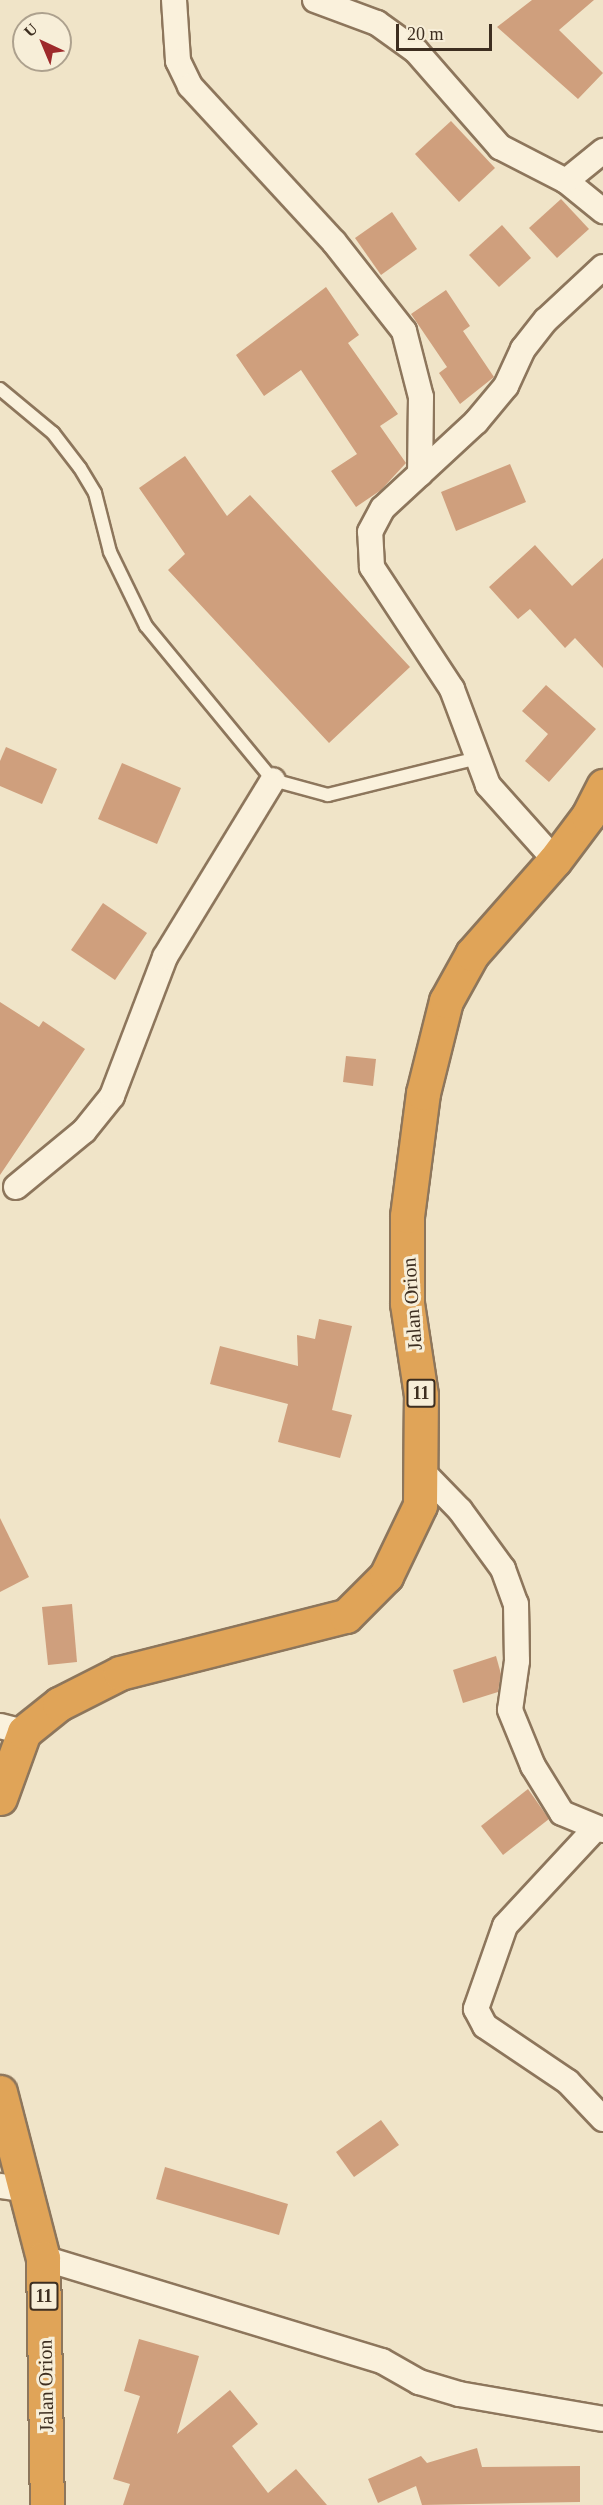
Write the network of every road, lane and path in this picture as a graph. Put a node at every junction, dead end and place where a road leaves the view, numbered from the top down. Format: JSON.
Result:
{"nodes":[{"id":1,"x":174,"y":0,"type":"edge"},
{"id":2,"x":315,"y":0,"type":"edge"},
{"id":3,"x":603,"y":151,"type":"edge"},
{"id":4,"x":566,"y":181,"type":"junction"},
{"id":5,"x":603,"y":211,"type":"edge"},
{"id":6,"x":603,"y":267,"type":"edge"},
{"id":7,"x":0,"y":389,"type":"edge"},
{"id":8,"x":420,"y":474,"type":"junction"},
{"id":9,"x":478,"y":758,"type":"junction"},
{"id":10,"x":273,"y":780,"type":"junction"},
{"id":11,"x":603,"y":786,"type":"edge"},
{"id":12,"x":555,"y":860,"type":"junction"},
{"id":13,"x":16,"y":1187,"type":"dead end"},
{"id":14,"x":423,"y":1472,"type":"junction"},
{"id":15,"x":12,"y":1729,"type":"edge"},
{"id":16,"x":0,"y":1798,"type":"edge"},
{"id":17,"x":599,"y":1830,"type":"edge"},
{"id":18,"x":0,"y":2092,"type":"edge"},
{"id":19,"x":603,"y":2119,"type":"edge"},
{"id":20,"x":13,"y":2188,"type":"edge"},
{"id":21,"x":44,"y":2258,"type":"junction"},
{"id":22,"x":603,"y":2419,"type":"edge"},
{"id":23,"x":47,"y":2505,"type":"edge"}],
"edges":[{"from":1,"to":8,"type":"street"},
{"from":2,"to":4,"type":"street"},
{"from":3,"to":4,"type":"street"},
{"from":4,"to":5,"type":"street"},
{"from":6,"to":8,"type":"street"},
{"from":7,"to":10,"type":"lane"},
{"from":8,"to":9,"type":"street"},
{"from":9,"to":10,"type":"lane"},
{"from":9,"to":12,"type":"street"},
{"from":10,"to":13,"type":"street"},
{"from":11,"to":12,"type":"highway","name":"Jalan Orion","number":"11"},
{"from":12,"to":14,"type":"highway","name":"Jalan Orion","number":"11"},
{"from":14,"to":15,"type":"highway","name":"Jalan Orion","number":"11"},
{"from":14,"to":17,"type":"street"},
{"from":15,"to":16,"type":"highway","name":"Jalan Orion","number":"11"},
{"from":17,"to":19,"type":"street"},
{"from":18,"to":20,"type":"highway","name":"Jalan Orion","number":"11"},
{"from":20,"to":21,"type":"highway","name":"Jalan Orion","number":"11"},
{"from":21,"to":22,"type":"street"},
{"from":21,"to":23,"type":"highway","name":"Jalan Orion","number":"11"}]}
